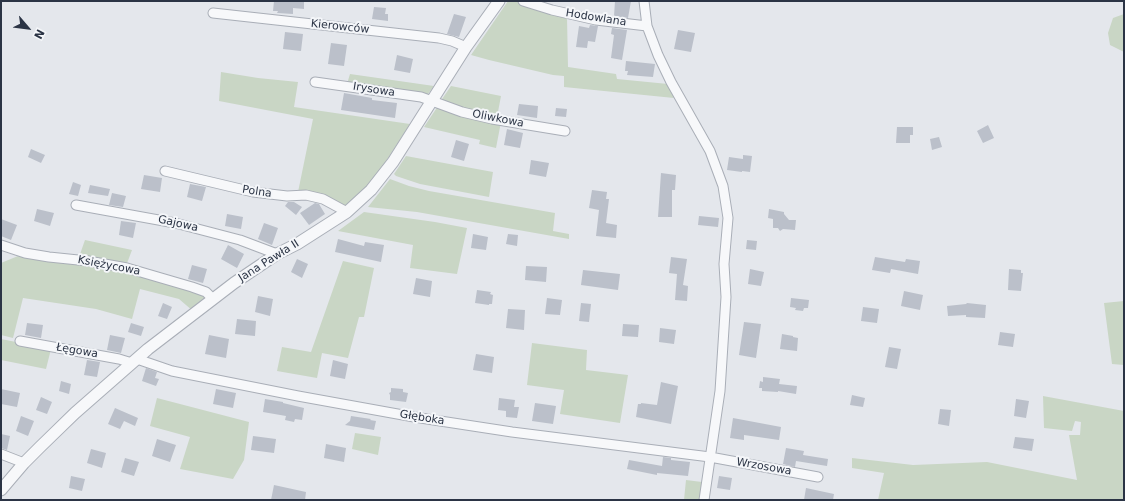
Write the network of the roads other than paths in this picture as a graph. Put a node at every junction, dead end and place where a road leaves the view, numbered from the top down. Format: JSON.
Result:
{"nodes":[{"id":1,"x":498,"y":1,"type":"edge"},
{"id":2,"x":524,"y":1,"type":"edge"},
{"id":3,"x":644,"y":1,"type":"edge"},
{"id":4,"x":213,"y":13,"type":"dead end"},
{"id":5,"x":647,"y":26,"type":"junction"},
{"id":6,"x":466,"y":47,"type":"junction"},
{"id":7,"x":315,"y":82,"type":"dead end"},
{"id":8,"x":432,"y":101,"type":"junction"},
{"id":9,"x":565,"y":131,"type":"dead end"},
{"id":10,"x":165,"y":171,"type":"dead end"},
{"id":11,"x":76,"y":205,"type":"dead end"},
{"id":12,"x":347,"y":212,"type":"junction"},
{"id":13,"x":1,"y":245,"type":"edge"},
{"id":14,"x":277,"y":254,"type":"junction"},
{"id":15,"x":214,"y":299,"type":"junction"},
{"id":16,"x":20,"y":342,"type":"dead end"},
{"id":17,"x":135,"y":361,"type":"junction"},
{"id":18,"x":1,"y":454,"type":"edge"},
{"id":19,"x":710,"y":458,"type":"junction"},
{"id":20,"x":24,"y":463,"type":"junction"},
{"id":21,"x":818,"y":477,"type":"dead end"},
{"id":22,"x":1,"y":490,"type":"edge"},
{"id":23,"x":704,"y":500,"type":"edge"}],
"edges":[{"from":1,"to":6,"type":"street","name":"Jana Pawła II"},
{"from":2,"to":5,"type":"street","name":"Hodowlana"},
{"from":3,"to":5,"type":"street"},
{"from":4,"to":6,"type":"street","name":"Kierowców"},
{"from":5,"to":19,"type":"street"},
{"from":6,"to":8,"type":"street","name":"Jana Pawła II"},
{"from":7,"to":8,"type":"street","name":"Irysowa"},
{"from":8,"to":9,"type":"street","name":"Oliwkowa"},
{"from":8,"to":12,"type":"street","name":"Jana Pawła II"},
{"from":10,"to":12,"type":"street","name":"Polna"},
{"from":11,"to":14,"type":"street","name":"Gajowa"},
{"from":12,"to":14,"type":"street","name":"Jana Pawła II"},
{"from":13,"to":15,"type":"street","name":"Księżycowa"},
{"from":14,"to":15,"type":"street","name":"Jana Pawła II"},
{"from":15,"to":17,"type":"street","name":"Jana Pawła II"},
{"from":16,"to":17,"type":"street","name":"Łęgowa"},
{"from":17,"to":19,"type":"street","name":"Głęboka"},
{"from":17,"to":20,"type":"street","name":"Jana Pawła II"},
{"from":18,"to":20,"type":"street"},
{"from":19,"to":21,"type":"street","name":"Wrzosowa"},
{"from":19,"to":23,"type":"street"},
{"from":20,"to":22,"type":"street","name":"Jana Pawła II"}]}
